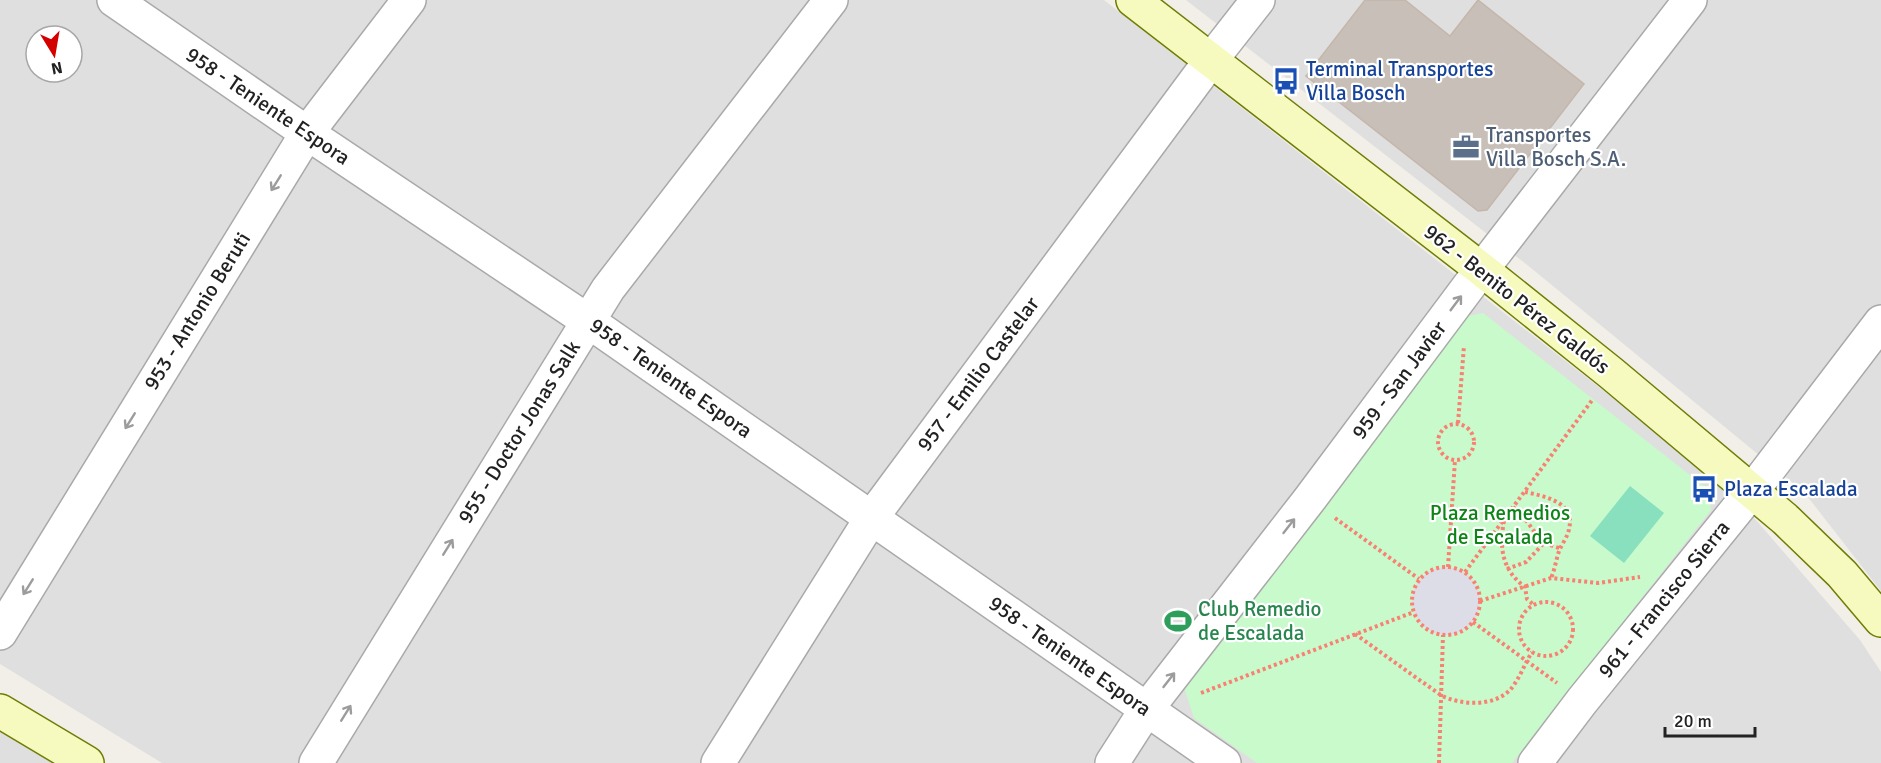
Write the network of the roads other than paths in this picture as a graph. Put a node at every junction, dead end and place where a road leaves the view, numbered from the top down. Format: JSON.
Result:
{"nodes":[{"id":1,"x":114,"y":0,"type":"edge"},
{"id":2,"x":409,"y":0,"type":"edge"},
{"id":3,"x":831,"y":0,"type":"edge"},
{"id":4,"x":1133,"y":0,"type":"edge"},
{"id":5,"x":1258,"y":0,"type":"edge"},
{"id":6,"x":1690,"y":0,"type":"edge"},
{"id":7,"x":1211,"y":60,"type":"junction"},
{"id":8,"x":306,"y":133,"type":"junction"},
{"id":9,"x":1481,"y":269,"type":"junction"},
{"id":10,"x":588,"y":321,"type":"junction"},
{"id":11,"x":1881,"y":322,"type":"edge"},
{"id":12,"x":1752,"y":491,"type":"junction"},
{"id":13,"x":872,"y":517,"type":"junction"},
{"id":14,"x":1881,"y":620,"type":"edge"},
{"id":15,"x":0,"y":633,"type":"edge"},
{"id":16,"x":0,"y":711,"type":"edge"},
{"id":17,"x":1158,"y":718,"type":"junction"},
{"id":18,"x":87,"y":763,"type":"edge"},
{"id":19,"x":316,"y":763,"type":"edge"},
{"id":20,"x":718,"y":763,"type":"edge"},
{"id":21,"x":1112,"y":763,"type":"edge"},
{"id":22,"x":1224,"y":763,"type":"edge"},
{"id":23,"x":1535,"y":763,"type":"edge"}],
"edges":[{"from":1,"to":8,"type":"street","name":"958 - Teniente Espora"},
{"from":2,"to":8,"type":"street","name":"953 - Antonio Beruti"},
{"from":3,"to":10,"type":"street","name":"955 - Doctor Jonas Salk"},
{"from":4,"to":7,"type":"main road","name":"962 - Benito Pérez Galdós"},
{"from":5,"to":7,"type":"street","name":"957 - Emilio Castelar"},
{"from":6,"to":9,"type":"street","name":"959 - San Javier"},
{"from":7,"to":9,"type":"main road","name":"962 - Benito Pérez Galdós"},
{"from":7,"to":13,"type":"street","name":"957 - Emilio Castelar"},
{"from":8,"to":10,"type":"street","name":"958 - Teniente Espora"},
{"from":8,"to":15,"type":"street","name":"953 - Antonio Beruti","one_way":true},
{"from":9,"to":12,"type":"main road","name":"962 - Benito Pérez Galdós"},
{"from":17,"to":9,"type":"street","name":"959 - San Javier","one_way":true},
{"from":10,"to":13,"type":"street","name":"958 - Teniente Espora"},
{"from":19,"to":10,"type":"street","name":"955 - Doctor Jonas Salk","one_way":true},
{"from":11,"to":12,"type":"street","name":"961 - Francisco Sierra"},
{"from":12,"to":14,"type":"main road","name":"962 - Benito Pérez Galdós"},
{"from":12,"to":23,"type":"street","name":"961 - Francisco Sierra"},
{"from":13,"to":17,"type":"street","name":"958 - Teniente Espora"},
{"from":13,"to":20,"type":"street","name":"957 - Emilio Castelar"},
{"from":16,"to":18,"type":"main road"},
{"from":17,"to":21,"type":"street","name":"959 - San Javier"},
{"from":17,"to":22,"type":"street","name":"958 - Teniente Espora"}]}
